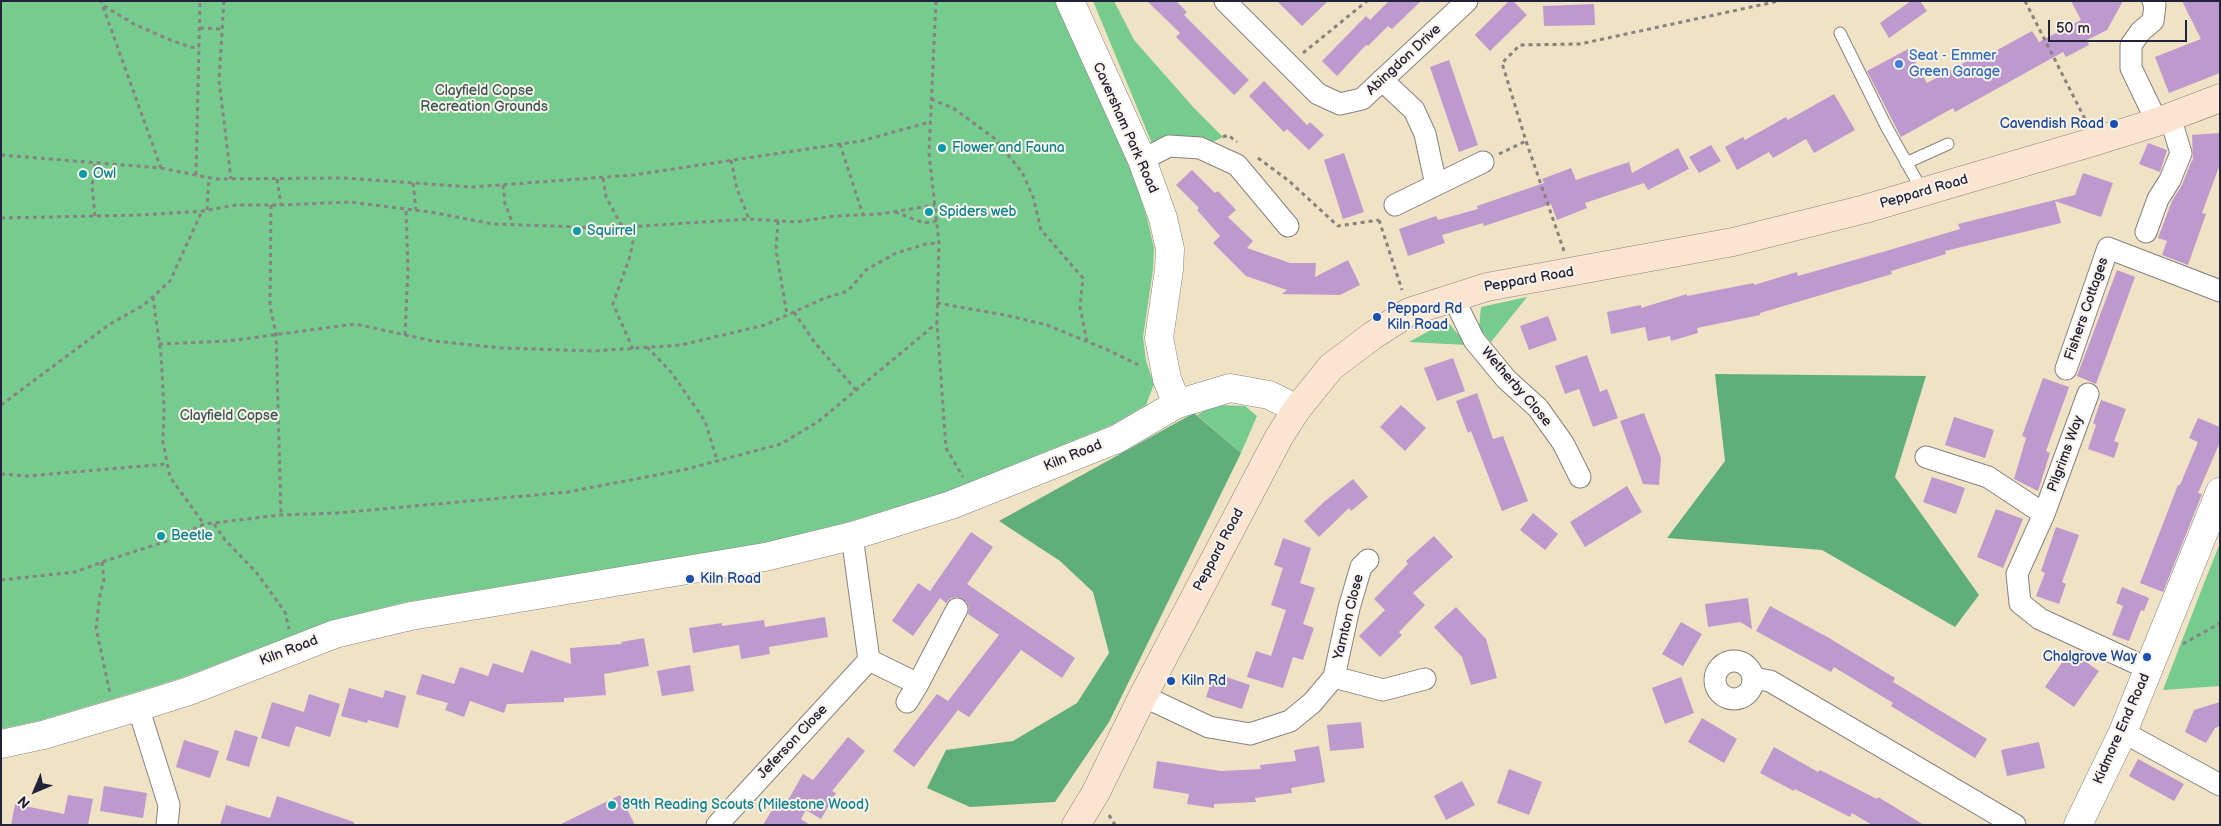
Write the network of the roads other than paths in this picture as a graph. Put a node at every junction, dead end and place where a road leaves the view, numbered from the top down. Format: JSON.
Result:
{"nodes":[{"id":1,"x":1070,"y":1,"type":"edge"},
{"id":2,"x":1467,"y":1,"type":"edge"},
{"id":3,"x":2153,"y":1,"type":"edge"},
{"id":4,"x":1230,"y":3,"type":"edge"},
{"id":5,"x":1840,"y":33,"type":"dead end"},
{"id":6,"x":1382,"y":80,"type":"junction"},
{"id":7,"x":2220,"y":98,"type":"edge"},
{"id":8,"x":2163,"y":119,"type":"junction"},
{"id":9,"x":1948,"y":144,"type":"dead end"},
{"id":10,"x":1142,"y":160,"type":"junction"},
{"id":11,"x":1483,"y":162,"type":"road end"},
{"id":12,"x":1906,"y":163,"type":"junction"},
{"id":13,"x":1436,"y":185,"type":"junction"},
{"id":14,"x":1923,"y":192,"type":"junction"},
{"id":15,"x":1395,"y":205,"type":"road end"},
{"id":16,"x":1288,"y":226,"type":"dead end"},
{"id":17,"x":2146,"y":232,"type":"dead end"},
{"id":18,"x":2220,"y":291,"type":"edge"},
{"id":19,"x":1453,"y":297,"type":"junction"},
{"id":20,"x":2066,"y":369,"type":"dead end"},
{"id":21,"x":2088,"y":394,"type":"dead end"},
{"id":22,"x":1177,"y":404,"type":"junction"},
{"id":23,"x":1297,"y":409,"type":"junction"},
{"id":24,"x":1926,"y":457,"type":"dead end"},
{"id":25,"x":1580,"y":477,"type":"dead end"},
{"id":26,"x":2220,"y":492,"type":"edge"},
{"id":27,"x":2044,"y":514,"type":"junction"},
{"id":28,"x":852,"y":536,"type":"junction"},
{"id":29,"x":1368,"y":560,"type":"dead end"},
{"id":30,"x":956,"y":609,"type":"dead end"},
{"id":31,"x":869,"y":660,"type":"junction"},
{"id":32,"x":2149,"y":670,"type":"junction"},
{"id":33,"x":1334,"y":677,"type":"junction"},
{"id":34,"x":1753,"y":678,"type":"dead end"},
{"id":35,"x":1426,"y":679,"type":"dead end"},
{"id":36,"x":918,"y":684,"type":"junction"},
{"id":37,"x":1143,"y":696,"type":"junction"},
{"id":38,"x":907,"y":702,"type":"dead end"},
{"id":39,"x":125,"y":704,"type":"junction"},
{"id":40,"x":2123,"y":732,"type":"junction"},
{"id":41,"x":1,"y":744,"type":"edge"},
{"id":42,"x":2220,"y":785,"type":"edge"},
{"id":43,"x":167,"y":825,"type":"edge"},
{"id":44,"x":717,"y":825,"type":"edge"},
{"id":45,"x":1076,"y":825,"type":"edge"},
{"id":46,"x":2015,"y":825,"type":"edge"},
{"id":47,"x":2078,"y":825,"type":"edge"}],
"edges":[{"from":1,"to":10,"type":"street","name":"Caversham Park Road"},
{"from":2,"to":6,"type":"street","name":"Abingdon Drive"},
{"from":3,"to":8,"type":"street"},
{"from":4,"to":6,"type":"street","name":"Abingdon Drive"},
{"from":5,"to":12,"type":"lane"},
{"from":6,"to":13,"type":"street"},
{"from":7,"to":8,"type":"main road","name":"Peppard Road"},
{"from":8,"to":14,"type":"main road","name":"Peppard Road"},
{"from":8,"to":17,"type":"street"},
{"from":9,"to":12,"type":"lane"},
{"from":10,"to":16,"type":"street"},
{"from":10,"to":22,"type":"street","name":"Caversham Park Road"},
{"from":11,"to":13,"type":"street"},
{"from":12,"to":14,"type":"lane"},
{"from":13,"to":15,"type":"street"},
{"from":14,"to":19,"type":"main road","name":"Peppard Road"},
{"from":18,"to":20,"type":"street","name":"Fishers Cottages"},
{"from":19,"to":23,"type":"main road","name":"Peppard Road"},
{"from":19,"to":25,"type":"street","name":"Wetherby Close"},
{"from":21,"to":27,"type":"street","name":"Pilgrims Way"},
{"from":22,"to":23,"type":"street","name":"Kiln Road"},
{"from":22,"to":28,"type":"street","name":"Kiln Road"},
{"from":23,"to":37,"type":"main road","name":"Peppard Road"},
{"from":24,"to":27,"type":"street"},
{"from":26,"to":32,"type":"street","name":"Kidmore End Road"},
{"from":27,"to":32,"type":"street","name":"Pilgrims Way"},
{"from":28,"to":31,"type":"street"},
{"from":28,"to":39,"type":"street","name":"Kiln Road"},
{"from":29,"to":33,"type":"street","name":"Yarnton Close"},
{"from":30,"to":36,"type":"street"},
{"from":31,"to":36,"type":"street"},
{"from":31,"to":44,"type":"street","name":"Jeferson Close"},
{"from":32,"to":40,"type":"street","name":"Kidmore End Road"},
{"from":33,"to":35,"type":"street","name":"Yarnton Close"},
{"from":33,"to":37,"type":"street","name":"Yarnton Close"},
{"from":34,"to":46,"type":"street"},
{"from":36,"to":38,"type":"street"},
{"from":37,"to":45,"type":"main road","name":"Peppard Road"},
{"from":39,"to":41,"type":"street","name":"Kiln Road"},
{"from":39,"to":43,"type":"street"},
{"from":40,"to":42,"type":"street"},
{"from":40,"to":47,"type":"street","name":"Kidmore End Road"}]}
